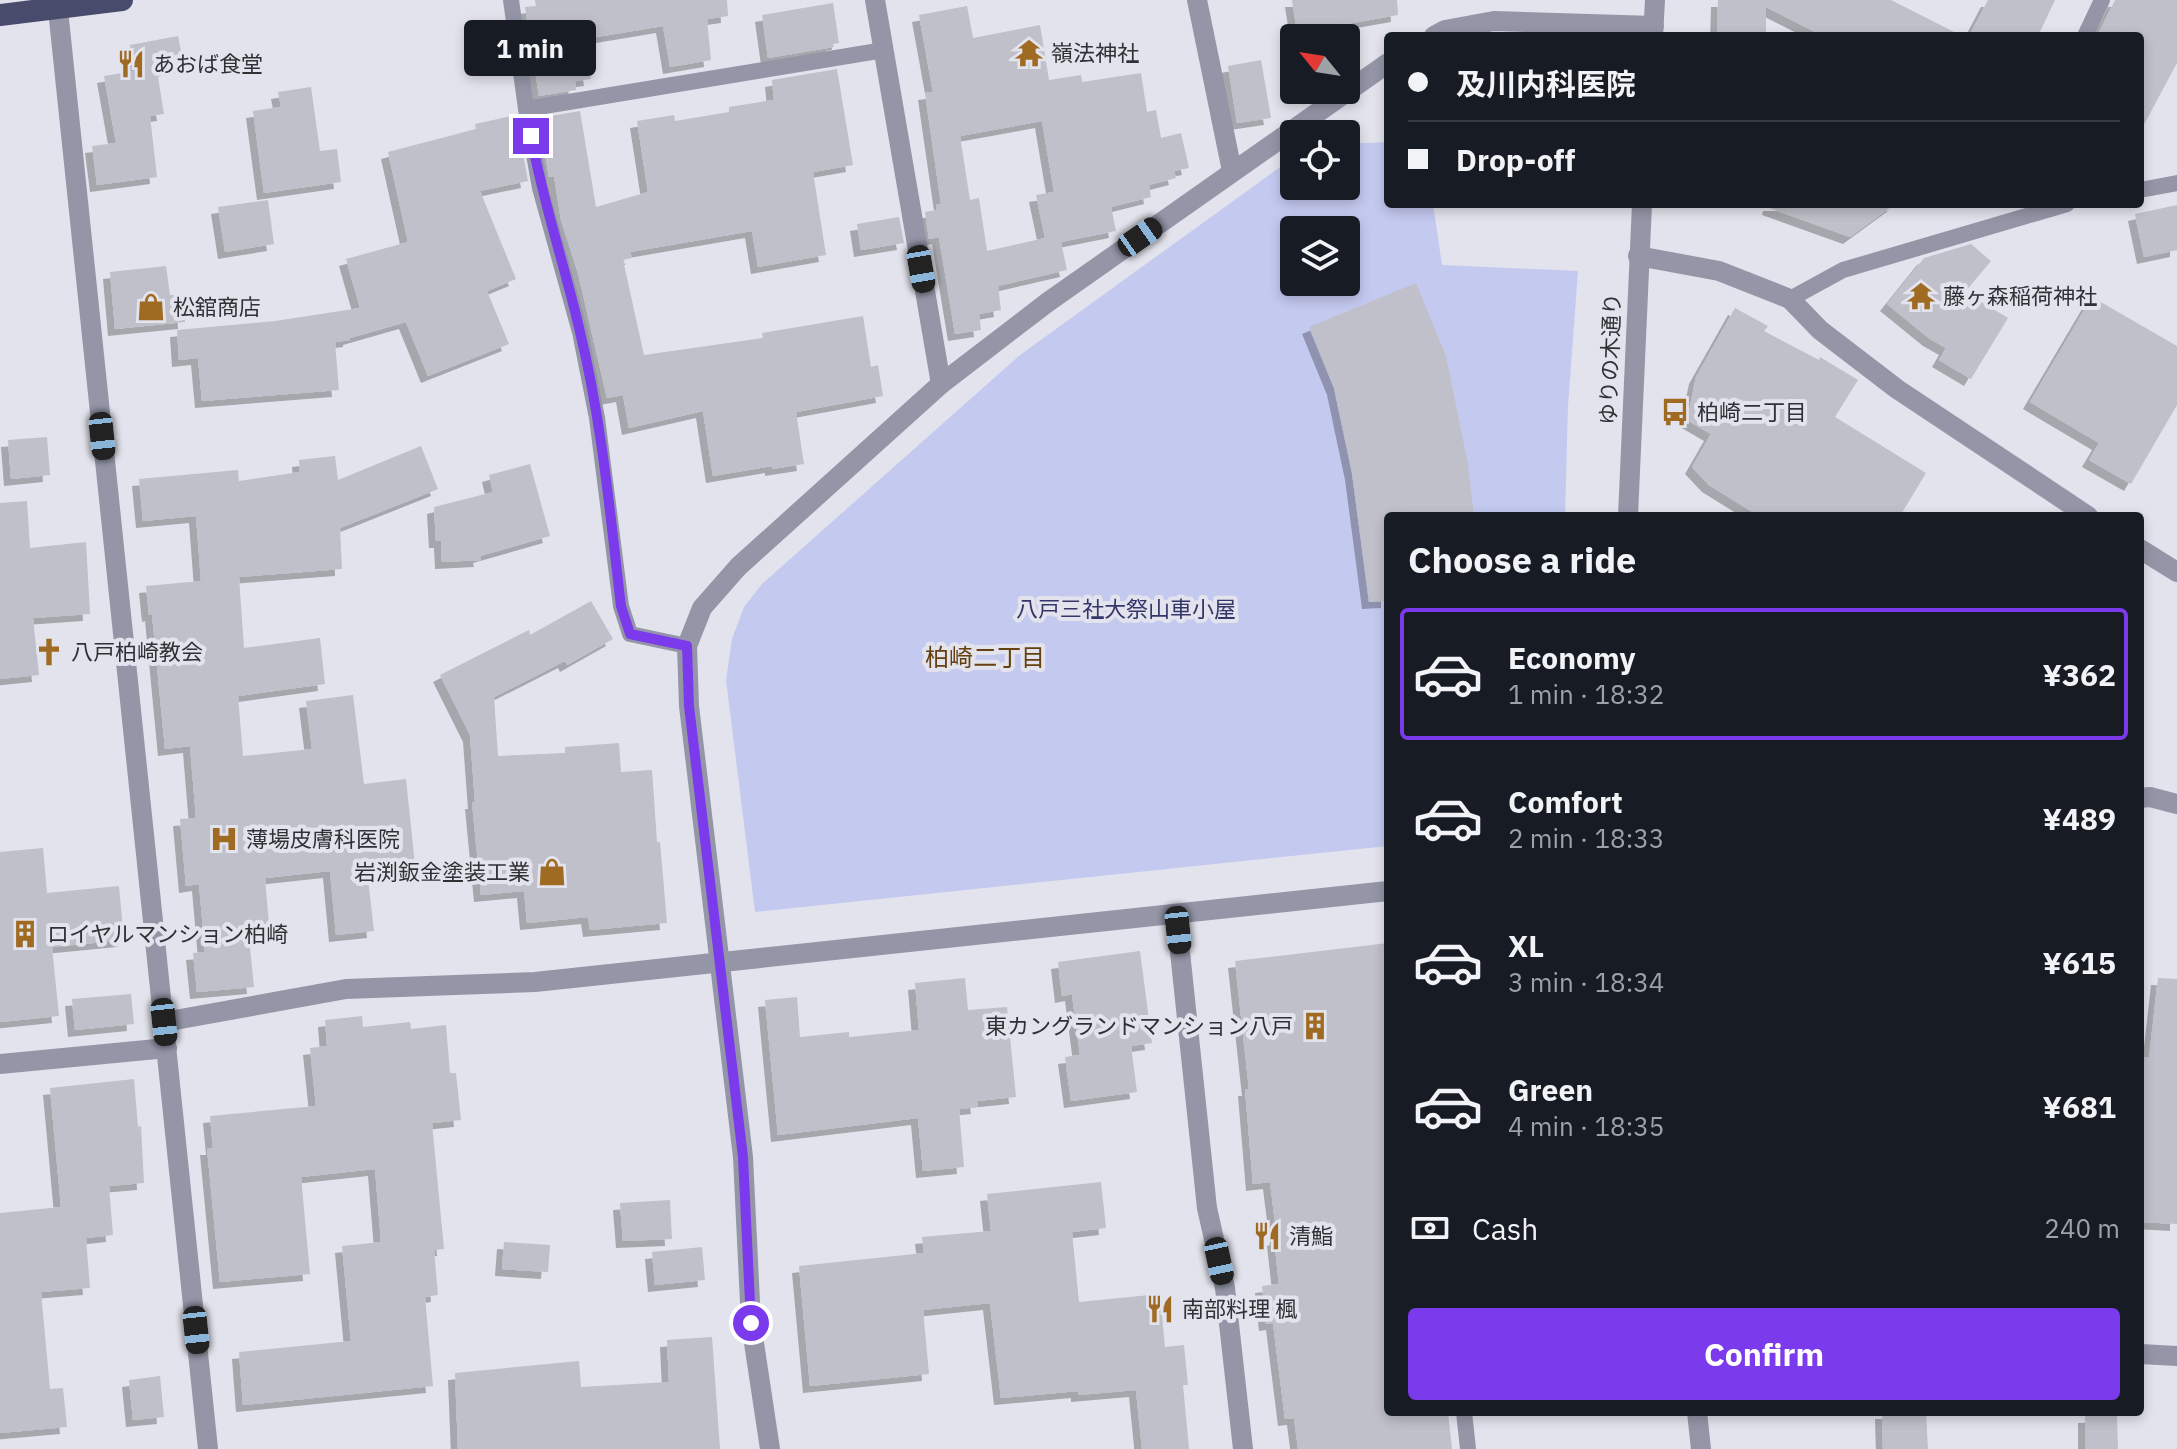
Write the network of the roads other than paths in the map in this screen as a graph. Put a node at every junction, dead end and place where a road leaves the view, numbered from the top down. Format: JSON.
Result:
{"nodes":[{"id":1,"x":122,"y":0,"type":"edge"},
{"id":2,"x":511,"y":0,"type":"edge"},
{"id":3,"x":875,"y":0,"type":"edge"},
{"id":4,"x":1197,"y":0,"type":"edge"},
{"id":5,"x":1655,"y":0,"type":"edge"},
{"id":6,"x":2102,"y":0,"type":"edge"},
{"id":7,"x":57,"y":4,"type":"edge"},
{"id":8,"x":0,"y":15,"type":"edge"},
{"id":9,"x":1654,"y":31,"type":"edge"},
{"id":10,"x":1441,"y":32,"type":"edge"},
{"id":11,"x":2087,"y":32,"type":"edge"},
{"id":12,"x":884,"y":50,"type":"junction"},
{"id":13,"x":1384,"y":66,"type":"edge"},
{"id":14,"x":526,"y":109,"type":"junction"},
{"id":15,"x":1232,"y":171,"type":"junction"},
{"id":16,"x":2177,"y":183,"type":"edge"},
{"id":17,"x":2144,"y":189,"type":"edge"},
{"id":18,"x":1642,"y":208,"type":"edge"},
{"id":19,"x":2050,"y":208,"type":"edge"},
{"id":20,"x":1638,"y":256,"type":"junction"},
{"id":21,"x":1790,"y":299,"type":"junction"},
{"id":22,"x":941,"y":384,"type":"junction"},
{"id":23,"x":1628,"y":512,"type":"edge"},
{"id":24,"x":2082,"y":512,"type":"edge"},
{"id":25,"x":2144,"y":551,"type":"edge"},
{"id":26,"x":2177,"y":572,"type":"edge"},
{"id":27,"x":687,"y":646,"type":"junction"},
{"id":28,"x":2144,"y":798,"type":"edge"},
{"id":29,"x":2177,"y":804,"type":"edge"},
{"id":30,"x":1384,"y":891,"type":"edge"},
{"id":31,"x":1176,"y":914,"type":"junction"},
{"id":32,"x":720,"y":961,"type":"junction"},
{"id":33,"x":164,"y":1022,"type":"junction"},
{"id":34,"x":167,"y":1048,"type":"junction"},
{"id":35,"x":0,"y":1064,"type":"edge"},
{"id":36,"x":2144,"y":1354,"type":"edge"},
{"id":37,"x":2177,"y":1356,"type":"edge"},
{"id":38,"x":1464,"y":1416,"type":"edge"},
{"id":39,"x":1697,"y":1416,"type":"edge"},
{"id":40,"x":208,"y":1449,"type":"edge"},
{"id":41,"x":770,"y":1449,"type":"edge"},
{"id":42,"x":1243,"y":1449,"type":"edge"},
{"id":43,"x":1468,"y":1449,"type":"edge"},
{"id":44,"x":1701,"y":1449,"type":"edge"}],
"edges":[{"from":1,"to":7,"type":"highway"},
{"from":2,"to":14,"type":"lane"},
{"from":3,"to":12,"type":"street"},
{"from":4,"to":15,"type":"street"},
{"from":5,"to":9,"type":"street"},
{"from":6,"to":11,"type":"lane"},
{"from":7,"to":8,"type":"highway"},
{"from":7,"to":33,"type":"street"},
{"from":9,"to":10,"type":"street"},
{"from":12,"to":14,"type":"lane"},
{"from":12,"to":22,"type":"street"},
{"from":13,"to":15,"type":"street"},
{"from":14,"to":27,"type":"lane"},
{"from":15,"to":22,"type":"street"},
{"from":16,"to":17,"type":"lane"},
{"from":18,"to":20,"type":"street","name":"ゆりの木通り"},
{"from":19,"to":21,"type":"lane"},
{"from":20,"to":21,"type":"street"},
{"from":20,"to":23,"type":"street","name":"ゆりの木通り"},
{"from":21,"to":24,"type":"street"},
{"from":22,"to":27,"type":"street"},
{"from":25,"to":26,"type":"street"},
{"from":27,"to":32,"type":"street"},
{"from":28,"to":29,"type":"street"},
{"from":30,"to":31,"type":"street"},
{"from":31,"to":32,"type":"street"},
{"from":31,"to":42,"type":"street"},
{"from":32,"to":33,"type":"street"},
{"from":32,"to":41,"type":"street"},
{"from":33,"to":34,"type":"street"},
{"from":34,"to":35,"type":"street"},
{"from":34,"to":40,"type":"street"},
{"from":36,"to":37,"type":"street"},
{"from":38,"to":43,"type":"lane"},
{"from":39,"to":44,"type":"street"}]}
